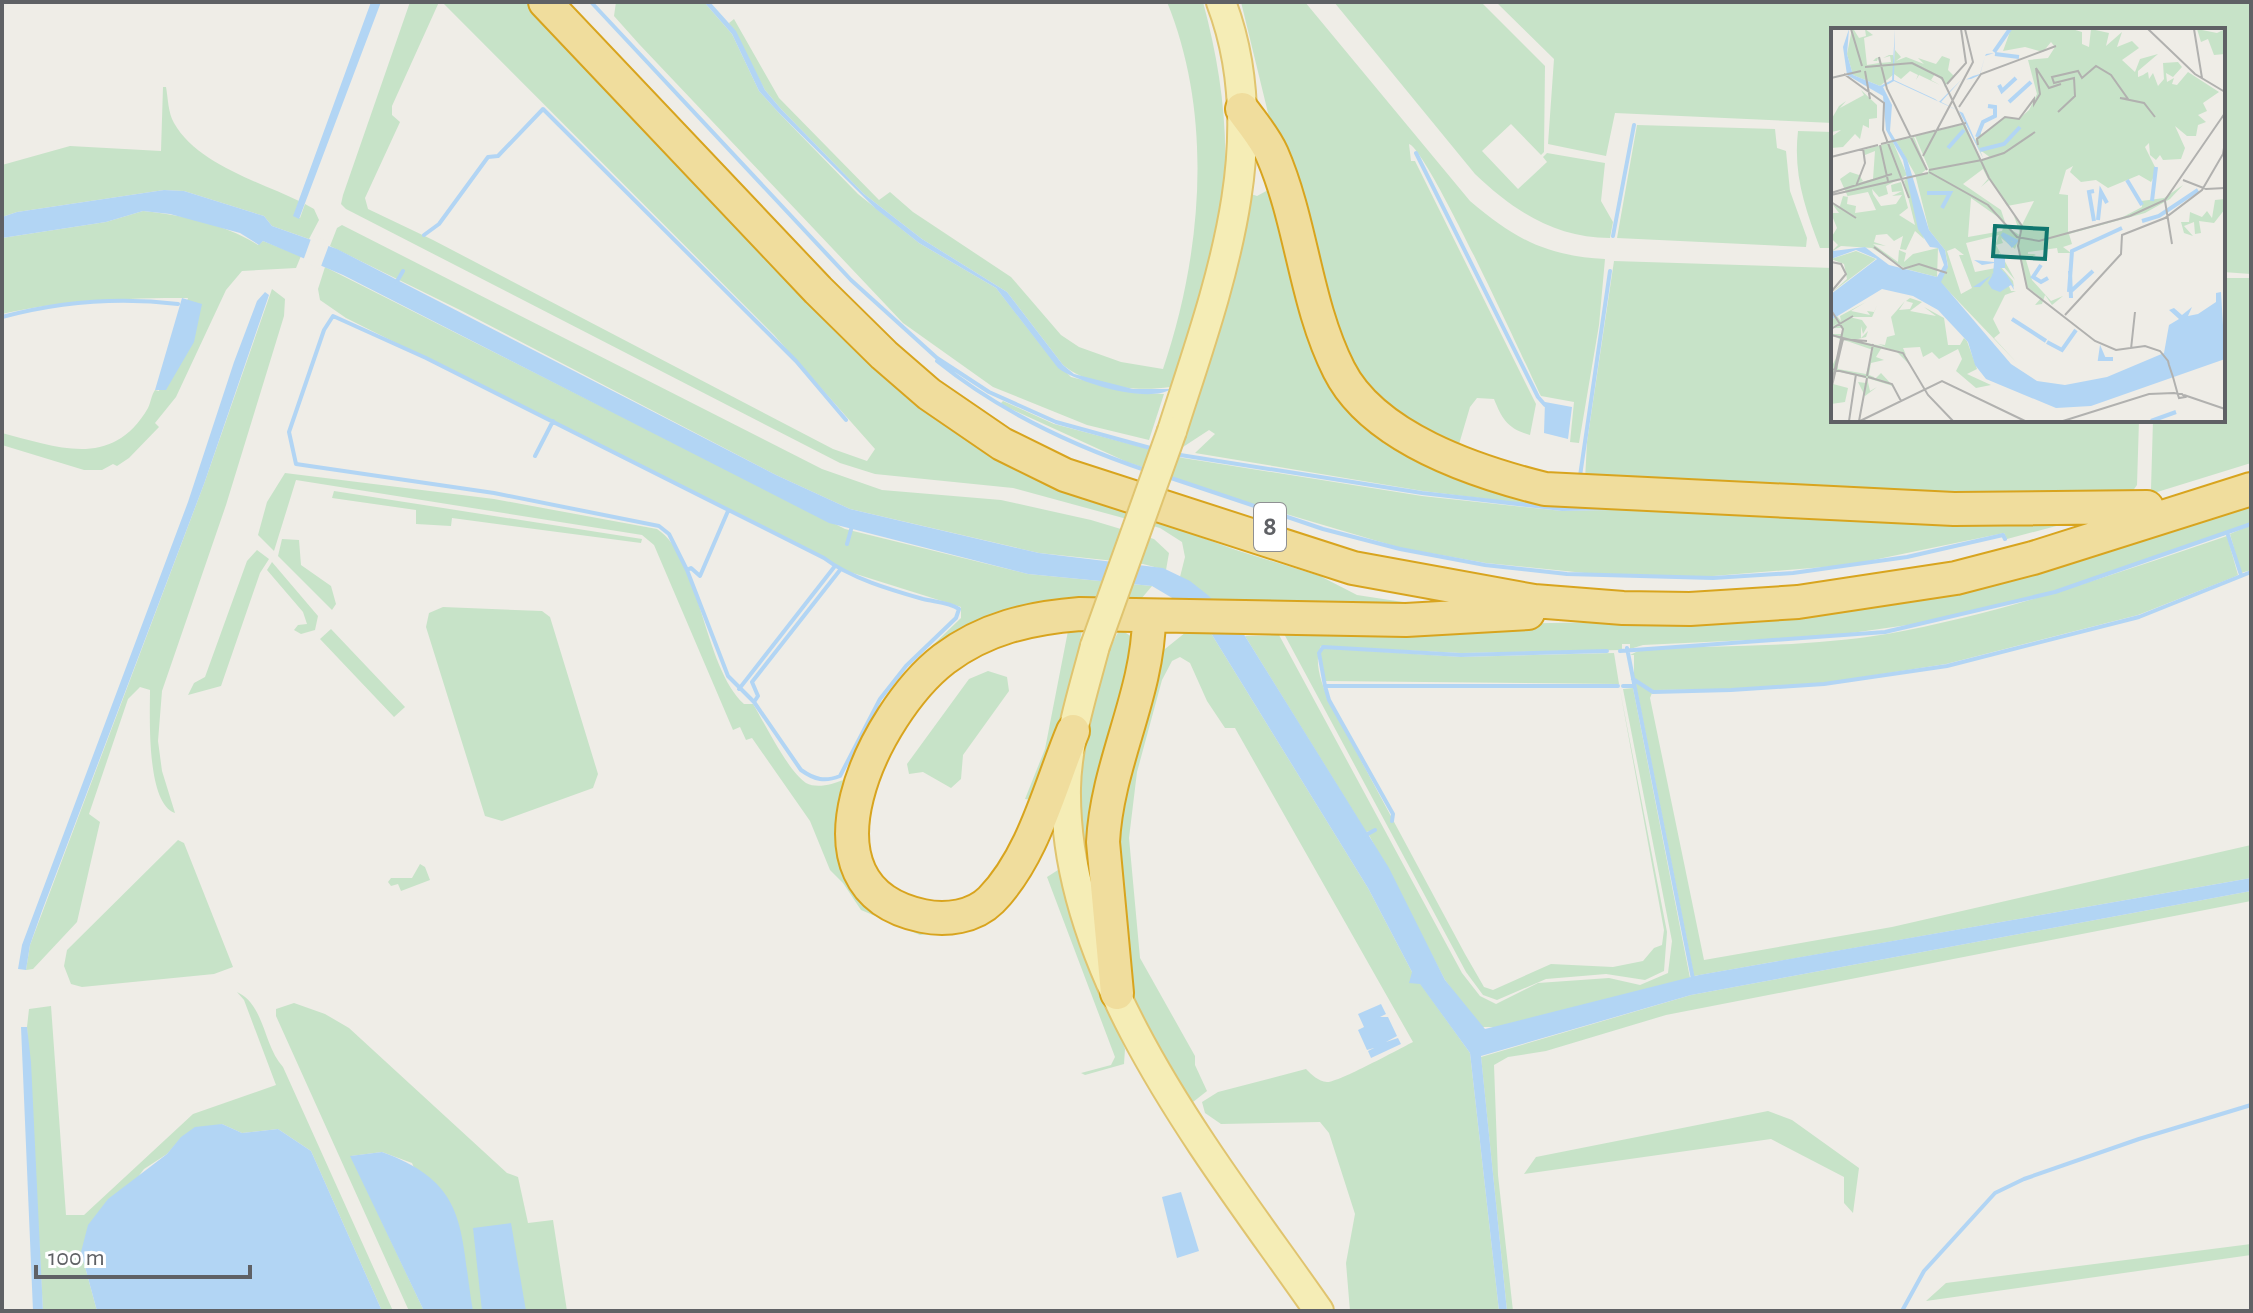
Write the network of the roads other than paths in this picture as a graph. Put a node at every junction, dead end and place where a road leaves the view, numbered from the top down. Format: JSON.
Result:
{"nodes":[{"id":1,"x":545,"y":2,"type":"edge"},
{"id":2,"x":568,"y":2,"type":"edge"},
{"id":3,"x":1221,"y":2,"type":"edge"},
{"id":4,"x":1242,"y":109,"type":"junction"},
{"id":5,"x":2251,"y":473,"type":"edge"},
{"id":6,"x":2251,"y":489,"type":"edge"},
{"id":7,"x":2147,"y":507,"type":"junction"},
{"id":8,"x":1623,"y":608,"type":"junction"},
{"id":9,"x":1149,"y":618,"type":"junction"},
{"id":10,"x":1073,"y":731,"type":"junction"},
{"id":11,"x":1117,"y":993,"type":"junction"},
{"id":12,"x":1319,"y":1311,"type":"edge"}],
"edges":[{"from":1,"to":8,"type":"highway","number":"8"},
{"from":2,"to":7,"type":"highway","number":"8"},
{"from":3,"to":4,"type":"main road"},
{"from":4,"to":7,"type":"highway"},
{"from":4,"to":10,"type":"main road","bridge":true},
{"from":5,"to":7,"type":"highway","number":"8"},
{"from":6,"to":8,"type":"highway","number":"8"},
{"from":8,"to":9,"type":"highway"},
{"from":9,"to":10,"type":"highway"},
{"from":9,"to":11,"type":"highway"},
{"from":10,"to":11,"type":"main road"},
{"from":11,"to":12,"type":"main road"}]}
